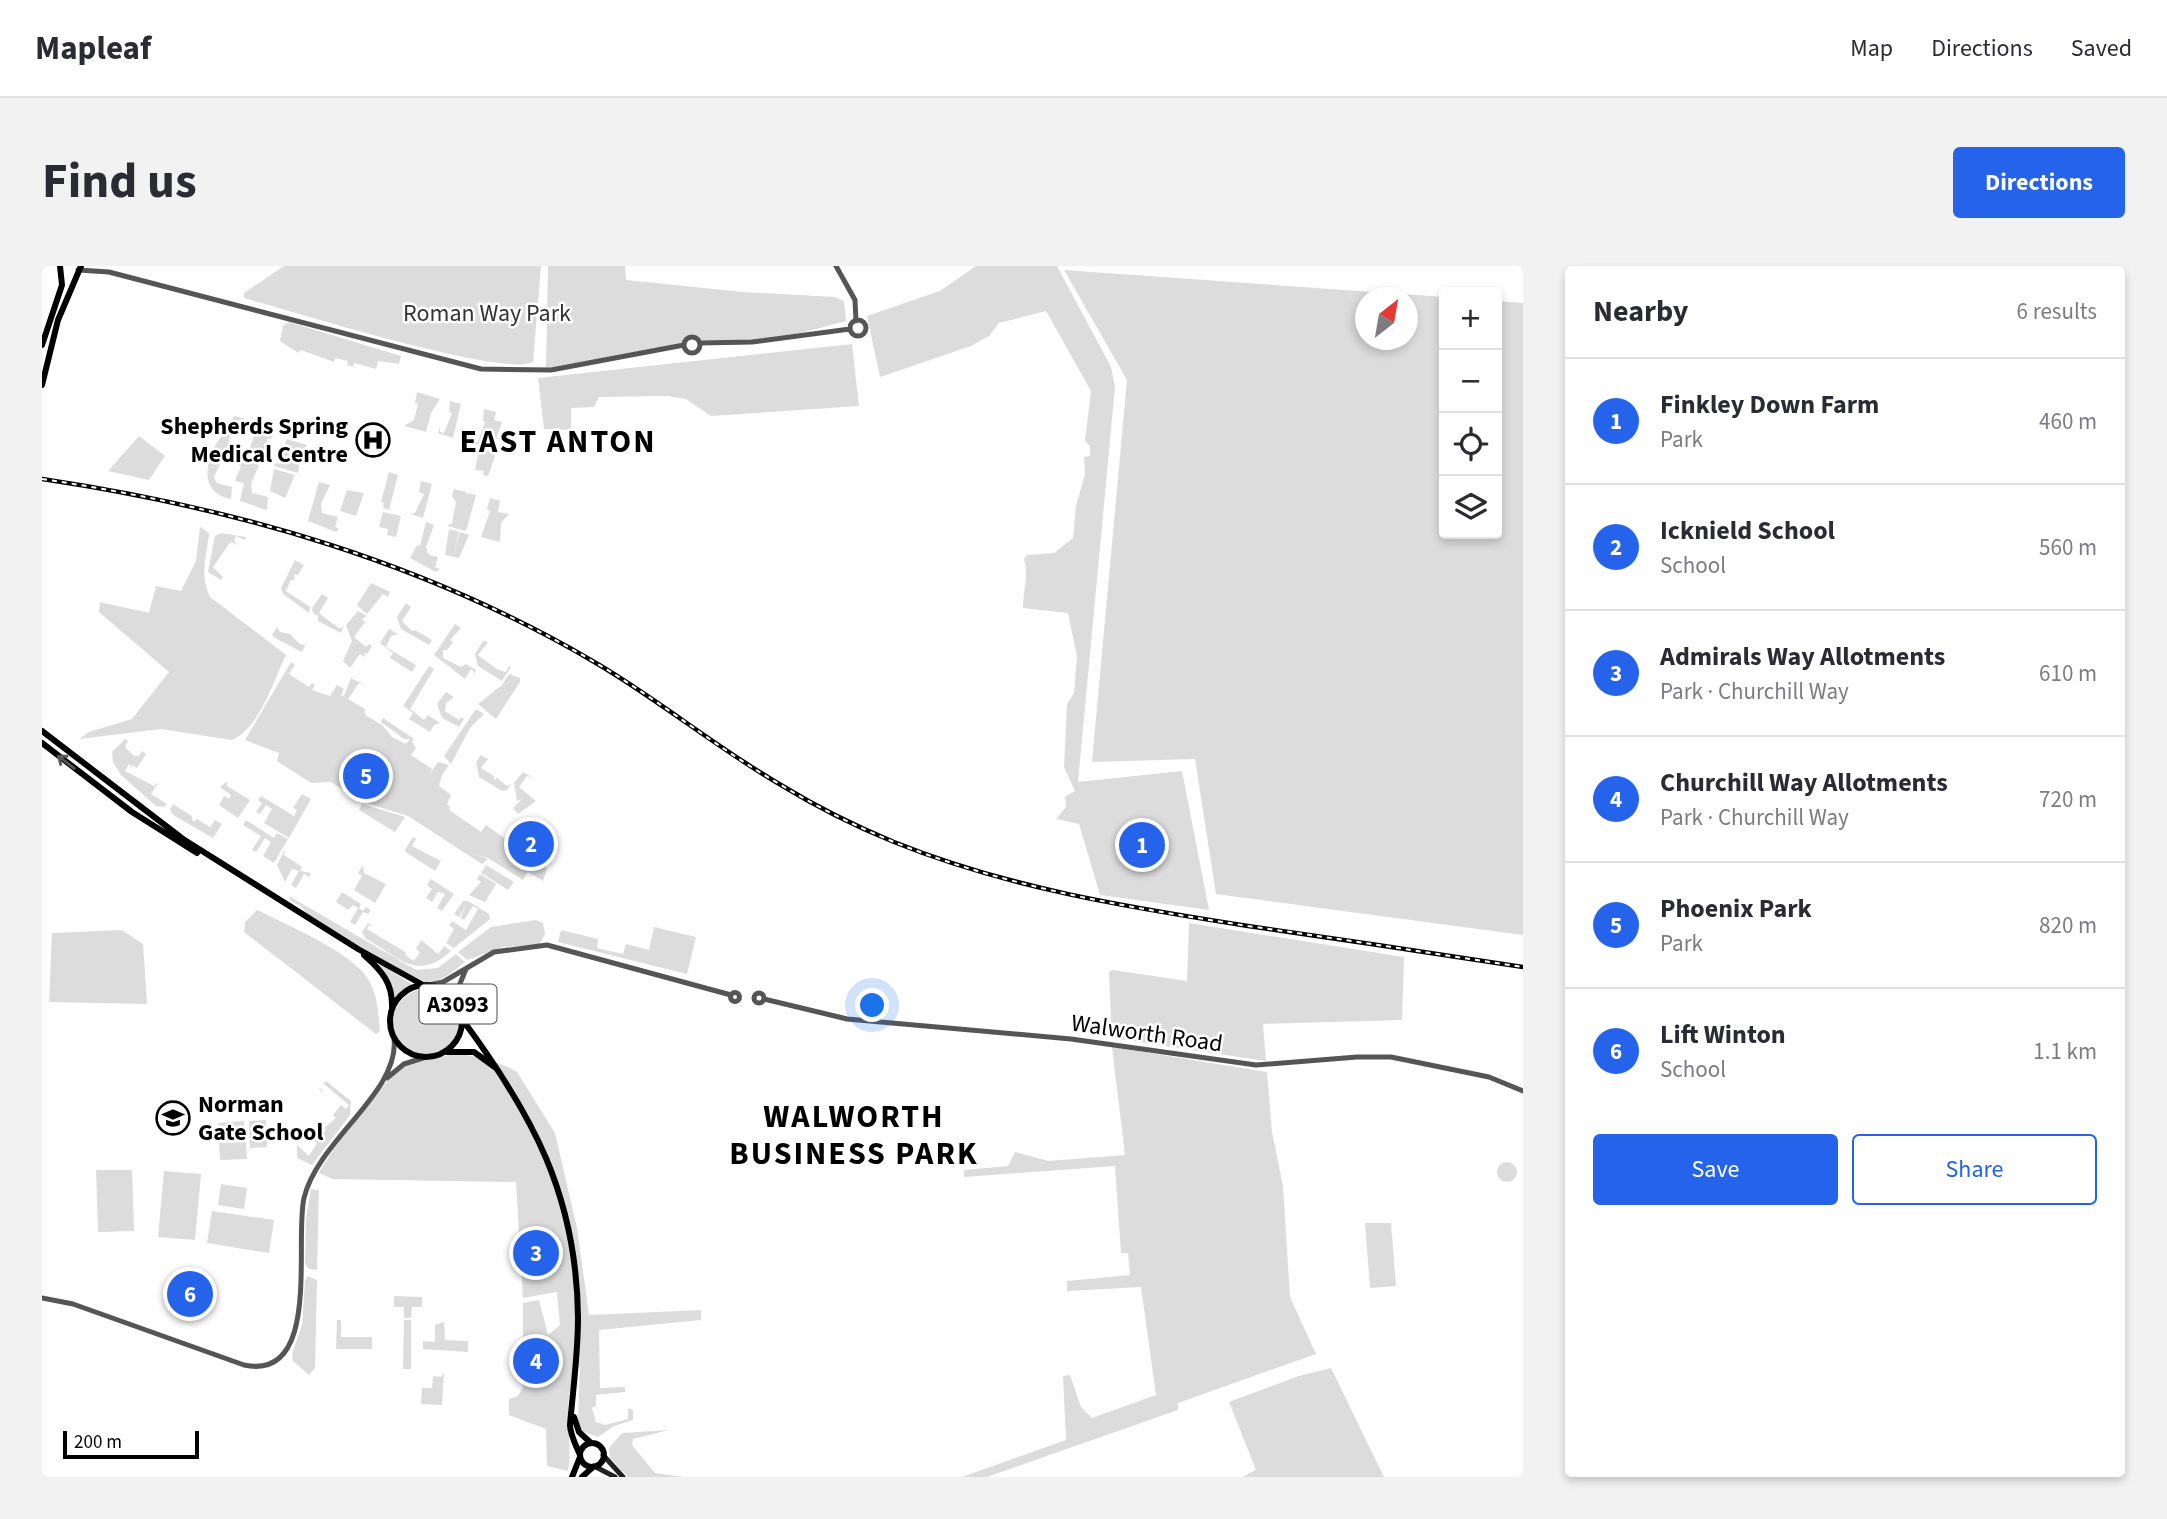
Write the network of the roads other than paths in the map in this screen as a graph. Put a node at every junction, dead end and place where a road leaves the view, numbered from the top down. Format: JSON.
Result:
{"nodes":[{"id":1,"x":836,"y":266,"type":"edge"},
{"id":2,"x":60,"y":267,"type":"edge"},
{"id":3,"x":95,"y":268,"type":"edge"},
{"id":4,"x":79,"y":269,"type":"edge"},
{"id":5,"x":856,"y":321,"type":"junction"},
{"id":6,"x":850,"y":329,"type":"junction"},
{"id":7,"x":700,"y":343,"type":"junction"},
{"id":8,"x":42,"y":345,"type":"edge"},
{"id":9,"x":684,"y":345,"type":"junction"},
{"id":10,"x":42,"y":385,"type":"edge"},
{"id":11,"x":42,"y":731,"type":"edge"},
{"id":12,"x":42,"y":743,"type":"edge"},
{"id":13,"x":227,"y":869,"type":"junction"},
{"id":14,"x":358,"y":949,"type":"junction"},
{"id":15,"x":466,"y":969,"type":"junction"},
{"id":16,"x":426,"y":985,"type":"junction"},
{"id":17,"x":459,"y":1006,"type":"junction"},
{"id":18,"x":392,"y":1009,"type":"junction"},
{"id":19,"x":462,"y":1019,"type":"junction"},
{"id":20,"x":394,"y":1039,"type":"junction"},
{"id":21,"x":446,"y":1052,"type":"junction"},
{"id":22,"x":423,"y":1058,"type":"junction"},
{"id":23,"x":500,"y":1072,"type":"junction"},
{"id":24,"x":384,"y":1081,"type":"junction"},
{"id":25,"x":1523,"y":1091,"type":"edge"},
{"id":26,"x":42,"y":1298,"type":"edge"},
{"id":27,"x":573,"y":1415,"type":"junction"},
{"id":28,"x":591,"y":1443,"type":"junction"},
{"id":29,"x":603,"y":1455,"type":"junction"},
{"id":30,"x":580,"y":1456,"type":"junction"},
{"id":31,"x":593,"y":1467,"type":"junction"},
{"id":32,"x":572,"y":1477,"type":"edge"},
{"id":33,"x":582,"y":1477,"type":"edge"},
{"id":34,"x":615,"y":1477,"type":"edge"},
{"id":35,"x":623,"y":1477,"type":"edge"}],
"edges":[{"from":1,"to":5,"type":"street"},
{"from":2,"to":4,"type":"main road"},
{"from":2,"to":8,"type":"main road"},
{"from":3,"to":4,"type":"street"},
{"from":3,"to":9,"type":"street"},
{"from":4,"to":10,"type":"main road"},
{"from":5,"to":6,"type":"street"},
{"from":5,"to":6,"type":"street"},
{"from":6,"to":7,"type":"street"},
{"from":7,"to":9,"type":"street"},
{"from":7,"to":9,"type":"street"},
{"from":11,"to":13,"type":"main road","number":"A3093"},
{"from":13,"to":12,"type":"main road","number":"A3093","one_way":true},
{"from":13,"to":14,"type":"main road","number":"A3093"},
{"from":14,"to":16,"type":"main road","number":"A3093"},
{"from":14,"to":18,"type":"main road","number":"A3093"},
{"from":15,"to":16,"type":"street","name":"Walworth Road"},
{"from":15,"to":17,"type":"street"},
{"from":15,"to":25,"type":"street","name":"Walworth Road"},
{"from":16,"to":17,"type":"main road","number":"A3093"},
{"from":16,"to":18,"type":"main road","number":"A3093"},
{"from":17,"to":19,"type":"main road","number":"A3093"},
{"from":18,"to":20,"type":"main road","number":"A3093"},
{"from":19,"to":21,"type":"main road","number":"A3093"},
{"from":19,"to":23,"type":"main road","number":"A3093"},
{"from":20,"to":22,"type":"main road","number":"A3093"},
{"from":20,"to":24,"type":"street"},
{"from":21,"to":22,"type":"main road","number":"A3093"},
{"from":21,"to":23,"type":"main road","number":"A3093"},
{"from":22,"to":24,"type":"street"},
{"from":23,"to":27,"type":"main road","number":"A3093"},
{"from":24,"to":26,"type":"street"},
{"from":27,"to":28,"type":"main road"},
{"from":27,"to":30,"type":"main road","number":"A3093"},
{"from":28,"to":29,"type":"main road"},
{"from":28,"to":30,"type":"main road"},
{"from":29,"to":31,"type":"main road"},
{"from":29,"to":35,"type":"main road"},
{"from":30,"to":31,"type":"main road"},
{"from":30,"to":32,"type":"main road"},
{"from":31,"to":33,"type":"main road"},
{"from":31,"to":34,"type":"main road"}]}
